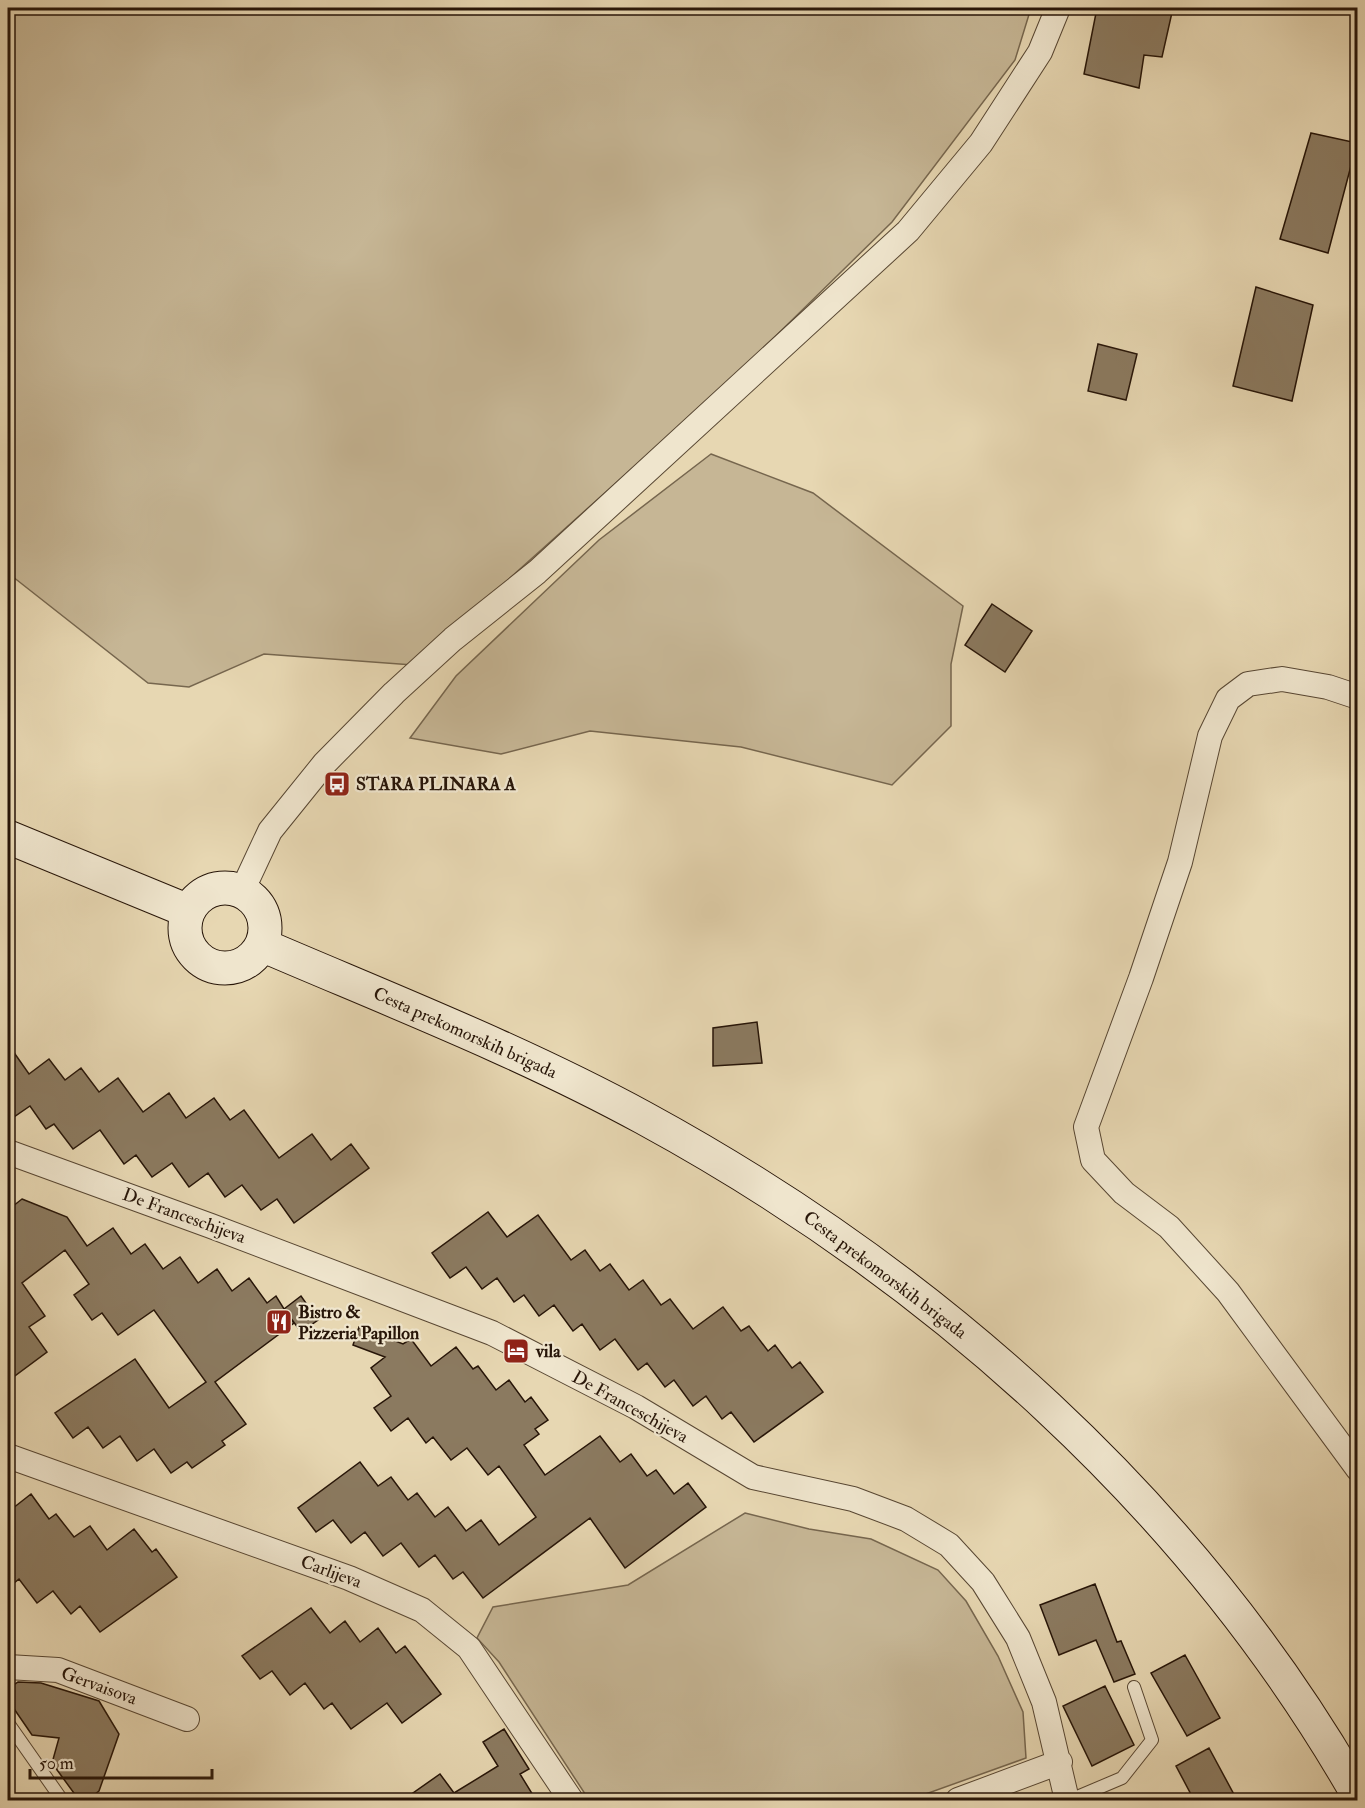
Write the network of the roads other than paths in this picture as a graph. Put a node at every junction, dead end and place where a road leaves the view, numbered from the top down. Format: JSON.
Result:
{"nodes":[{"id":1,"x":1058,"y":8,"type":"edge"},
{"id":2,"x":1358,"y":698,"type":"edge"},
{"id":3,"x":8,"y":837,"type":"edge"},
{"id":4,"x":242,"y":891,"type":"junction"},
{"id":5,"x":188,"y":910,"type":"junction"},
{"id":6,"x":262,"y":945,"type":"junction"},
{"id":7,"x":8,"y":1152,"type":"edge"},
{"id":8,"x":8,"y":1456,"type":"edge"},
{"id":9,"x":1358,"y":1468,"type":"edge"},
{"id":10,"x":8,"y":1668,"type":"edge"},
{"id":11,"x":1134,"y":1687,"type":"dead end"},
{"id":12,"x":187,"y":1719,"type":"dead end"},
{"id":13,"x":8,"y":1723,"type":"edge"},
{"id":14,"x":1060,"y":1762,"type":"junction"},
{"id":15,"x":1358,"y":1795,"type":"edge"},
{"id":16,"x":62,"y":1800,"type":"edge"},
{"id":17,"x":571,"y":1800,"type":"edge"},
{"id":18,"x":958,"y":1800,"type":"edge"},
{"id":19,"x":1068,"y":1800,"type":"edge"}],
"edges":[{"from":1,"to":4,"type":"street"},
{"from":2,"to":9,"type":"street"},
{"from":3,"to":5,"type":"main road"},
{"from":4,"to":5,"type":"main road"},
{"from":4,"to":6,"type":"main road"},
{"from":5,"to":6,"type":"main road"},
{"from":6,"to":15,"type":"main road","name":"Cesta prekomorskih brigada"},
{"from":7,"to":14,"type":"street","name":"De Franceschijeva"},
{"from":8,"to":17,"type":"street","name":"Carlijeva"},
{"from":10,"to":12,"type":"street","name":"Gervaisova"},
{"from":11,"to":19,"type":"lane"},
{"from":13,"to":16,"type":"lane"},
{"from":14,"to":18,"type":"street"},
{"from":14,"to":19,"type":"street","name":"De Franceschijeva"}]}
